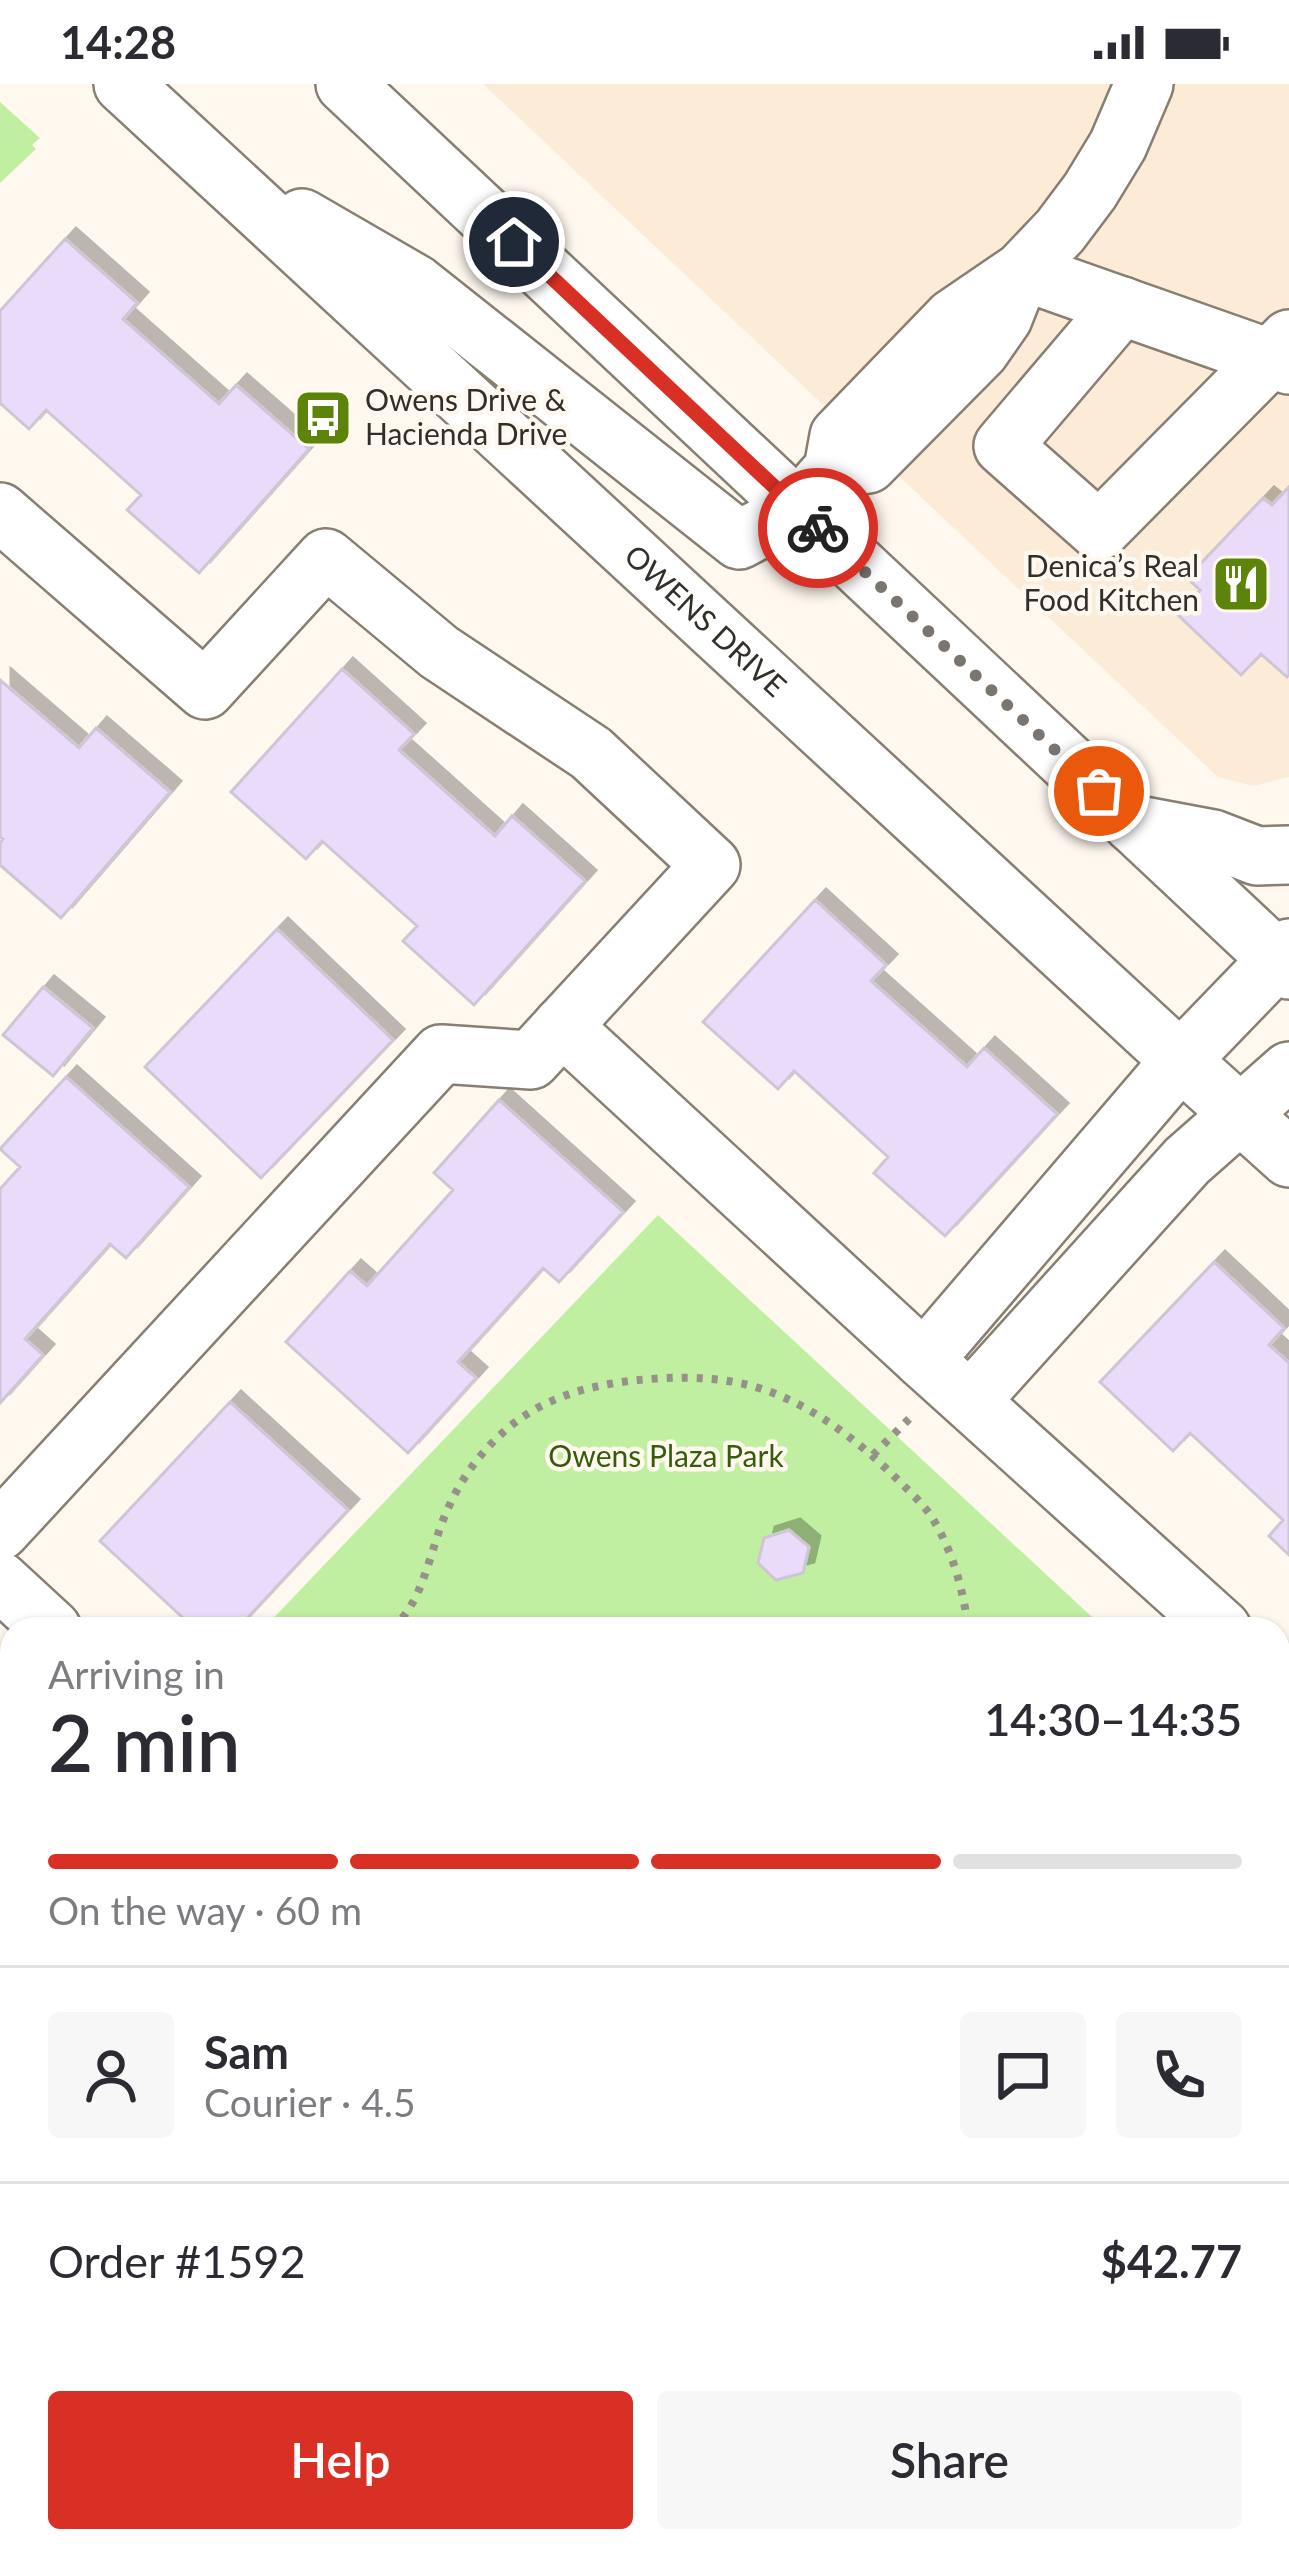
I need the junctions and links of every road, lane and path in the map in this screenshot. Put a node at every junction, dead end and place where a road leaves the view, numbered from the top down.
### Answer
1 (123, 84) edge
2 (345, 84) edge
3 (1144, 84) edge
4 (210, 165) junction
5 (1022, 271) junction
6 (1122, 306) junction
7 (1283, 355) edge
8 (815, 489) junction
9 (0, 512) edge
10 (1133, 824) junction
11 (1289, 855) edge
12 (1285, 959) edge
13 (562, 1026) junction
14 (1180, 1060) junction
15 (1289, 1071) edge
16 (1240, 1114) junction
17 (1289, 1158) edge
18 (924, 1360) junction
19 (971, 1400) junction
20 (0, 1531) edge
21 (0, 1582) edge
22 (39, 1617) edge
23 (406, 1617) edge
24 (966, 1617) edge
25 (1209, 1617) edge

1 - 4 street, OWENS DRIVE
2 - 8 street
3 - 5 street
4 - 8 street
4 - 14 street, OWENS DRIVE
5 - 6 street
5 - 8 street
6 - 7 street
6 - 7 street
8 - 10 street
9 - 13 street
10 - 11 street
10 - 12 street
12 - 14 street
13 - 18 street
13 - 20 street
14 - 16 street, OWENS DRIVE
14 - 18 street
15 - 16 street
16 - 17 street, OWENS DRIVE
16 - 19 street
18 - 19 street
19 - 25 street
21 - 22 street
23 - 24 path

